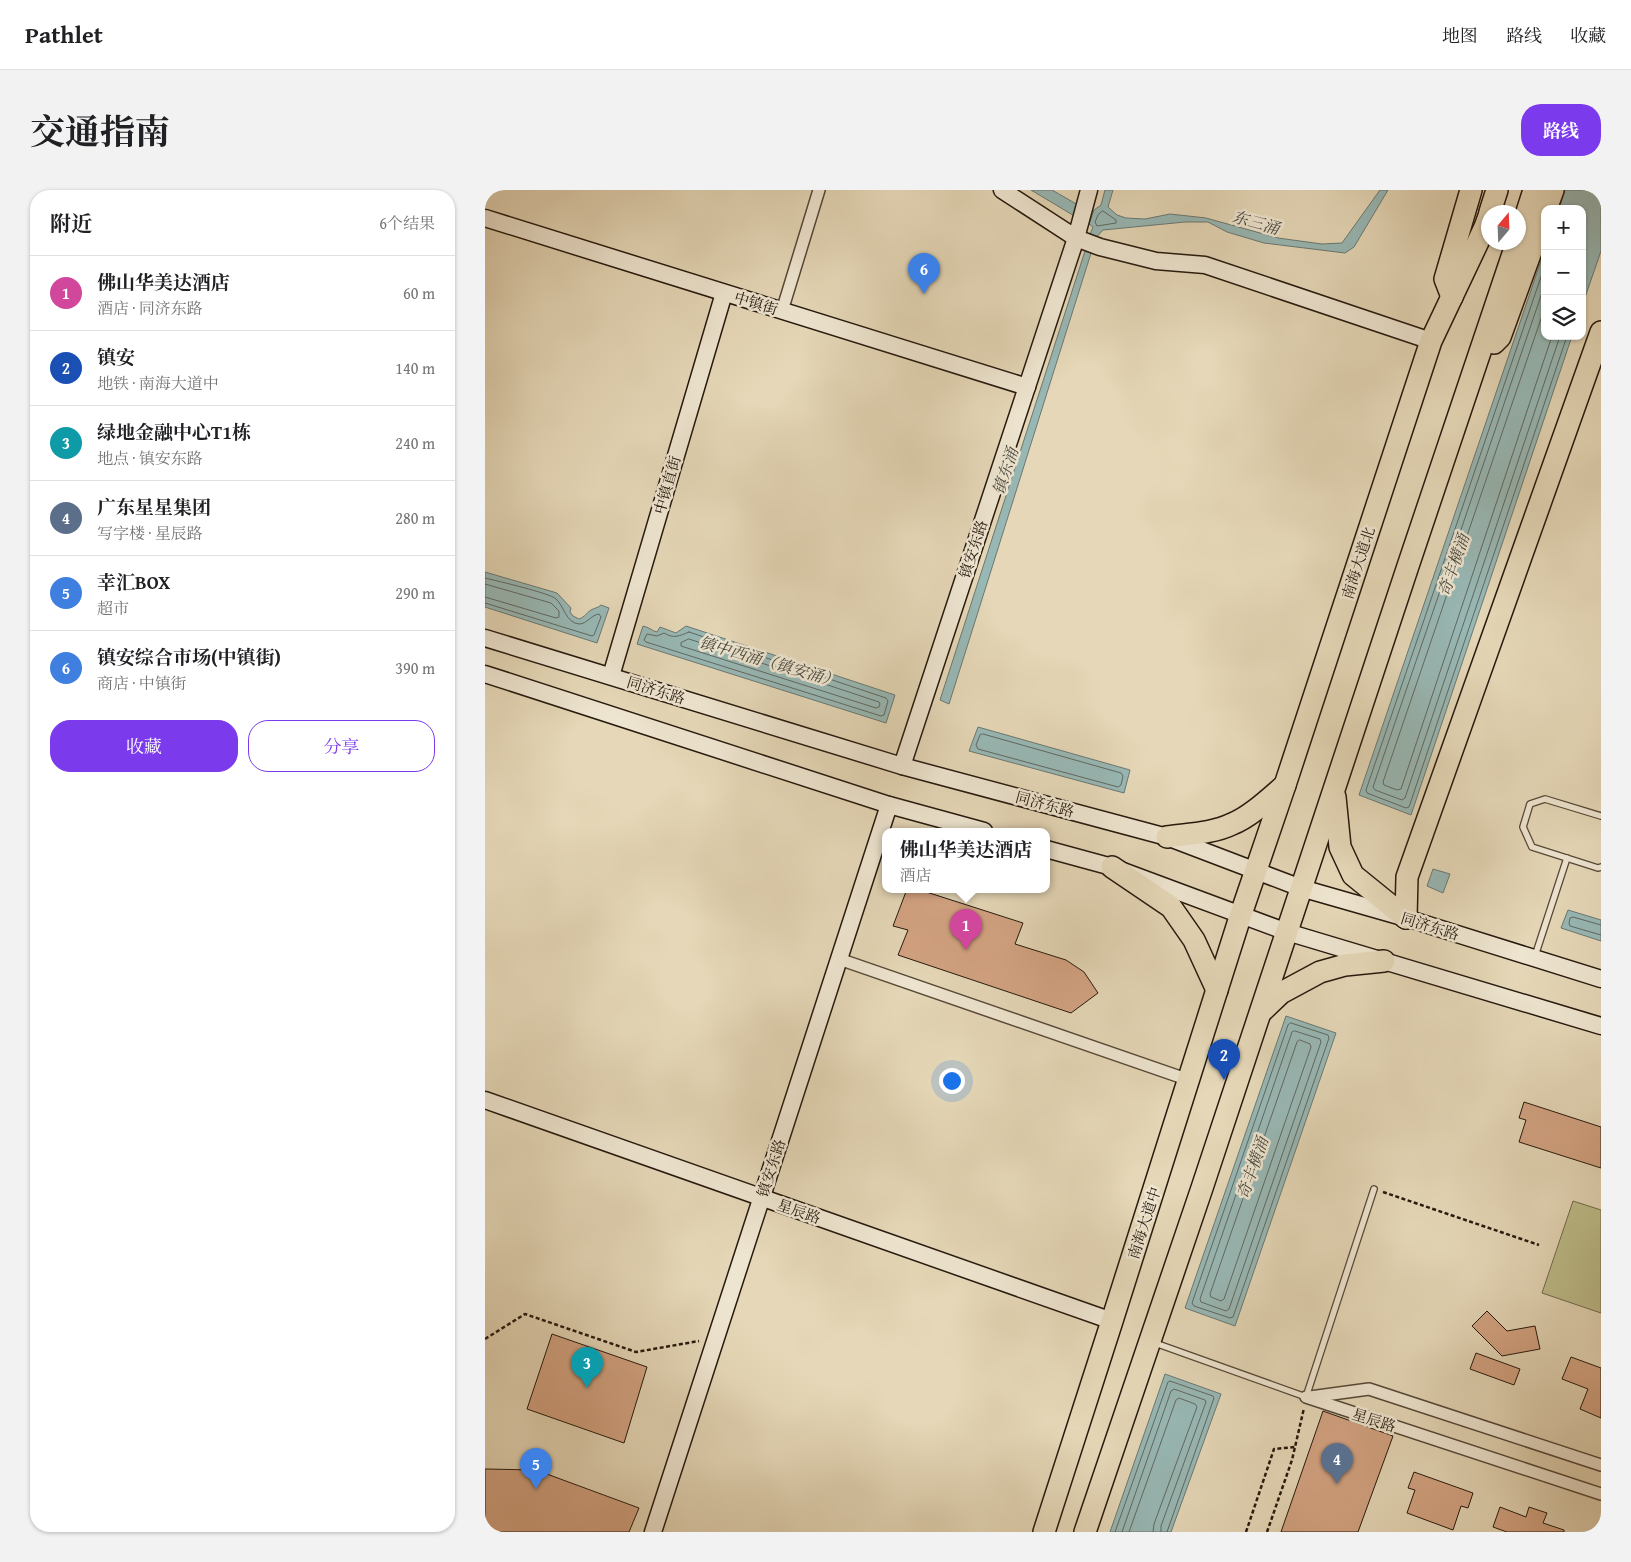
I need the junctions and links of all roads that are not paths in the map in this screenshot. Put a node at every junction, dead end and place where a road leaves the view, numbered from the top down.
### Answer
1 (819, 190) edge
2 (1002, 190) edge
3 (1089, 190) edge
4 (1471, 190) edge
5 (1497, 190) edge
6 (1534, 190) edge
7 (1553, 190) edge
8 (1492, 205) edge
9 (1547, 205) edge
10 (1526, 215) edge
11 (485, 218) edge
12 (1541, 224) edge
13 (1481, 235) edge
14 (1076, 238) junction
15 (1514, 250) edge
16 (724, 293) junction
17 (1452, 297) junction
18 (782, 311) junction
19 (1601, 332) edge
20 (1431, 341) junction
21 (1477, 359) junction
22 (1027, 388) junction
23 (485, 638) edge
24 (485, 674) edge
25 (611, 676) junction
26 (902, 766) junction
27 (1285, 785) junction
28 (1334, 789) junction
29 (889, 804) junction
30 (1601, 816) edge
31 (973, 828) edge
32 (1167, 837) junction
33 (1050, 850) edge
34 (1567, 858) junction
35 (1601, 866) edge
36 (1112, 867) junction
37 (1256, 870) junction
38 (1301, 888) junction
39 (1241, 914) junction
40 (1406, 918) junction
41 (1287, 932) junction
42 (1534, 958) junction
43 (839, 959) junction
44 (1384, 961) junction
45 (1601, 979) edge
46 (1217, 990) junction
47 (1259, 1014) junction
48 (1601, 1026) edge
49 (1189, 1080) junction
50 (485, 1100) edge
51 (1374, 1189) road end
52 (761, 1198) junction
53 (1112, 1322) junction
54 (1149, 1341) junction
55 (1306, 1397) junction
56 (1601, 1465) edge
57 (1601, 1494) edge
58 (653, 1532) edge
59 (1044, 1532) edge
60 (1085, 1532) edge

1 - 18 street
2 - 14 street
3 - 14 street, 镇安东路
4 - 17 highway
5 - 8 highway
6 - 10 highway
7 - 9 highway
11 - 16 street, 中镇街
12 - 21 highway
13 - 17 highway, 南海大道北
14 - 20 street
14 - 22 street, 镇安东路
15 - 21 highway
16 - 18 street, 中镇街
16 - 25 street, 中镇直街
17 - 20 highway, 南海大道北
18 - 22 street, 中镇街
19 - 40 highway
20 - 27 highway, 南海大道北
21 - 28 highway
22 - 26 street, 镇安东路
23 - 25 street, 同济东路
24 - 29 street
25 - 26 street, 同济东路
26 - 32 street, 同济东路
27 - 32 highway
27 - 37 highway, 南海大道北
28 - 38 highway
28 - 40 highway
29 - 31 street
29 - 43 street, 镇安东路
30 - 34 lane
32 - 37 street, 同济东路
33 - 36 street
34 - 35 lane
34 - 42 lane
36 - 39 street
36 - 46 highway
37 - 38 street, 同济东路
37 - 39 highway, 南海大道北
38 - 40 street, 同济东路
38 - 41 highway
39 - 41 street
39 - 46 highway, 南海大道中
40 - 42 street, 同济东路
41 - 44 street
41 - 47 highway
42 - 45 street, 同济东路
43 - 49 street
43 - 52 street, 镇安东路
44 - 47 highway
44 - 48 street
46 - 49 highway, 南海大道中
47 - 54 highway
49 - 53 highway, 南海大道中
50 - 52 street, 星辰路
51 - 55 lane
52 - 53 street, 星辰路
52 - 58 street, 镇安东路
53 - 59 highway, 南海大道中
54 - 55 lane, 星辰路
54 - 60 highway
55 - 56 street
55 - 57 street, 星辰路

